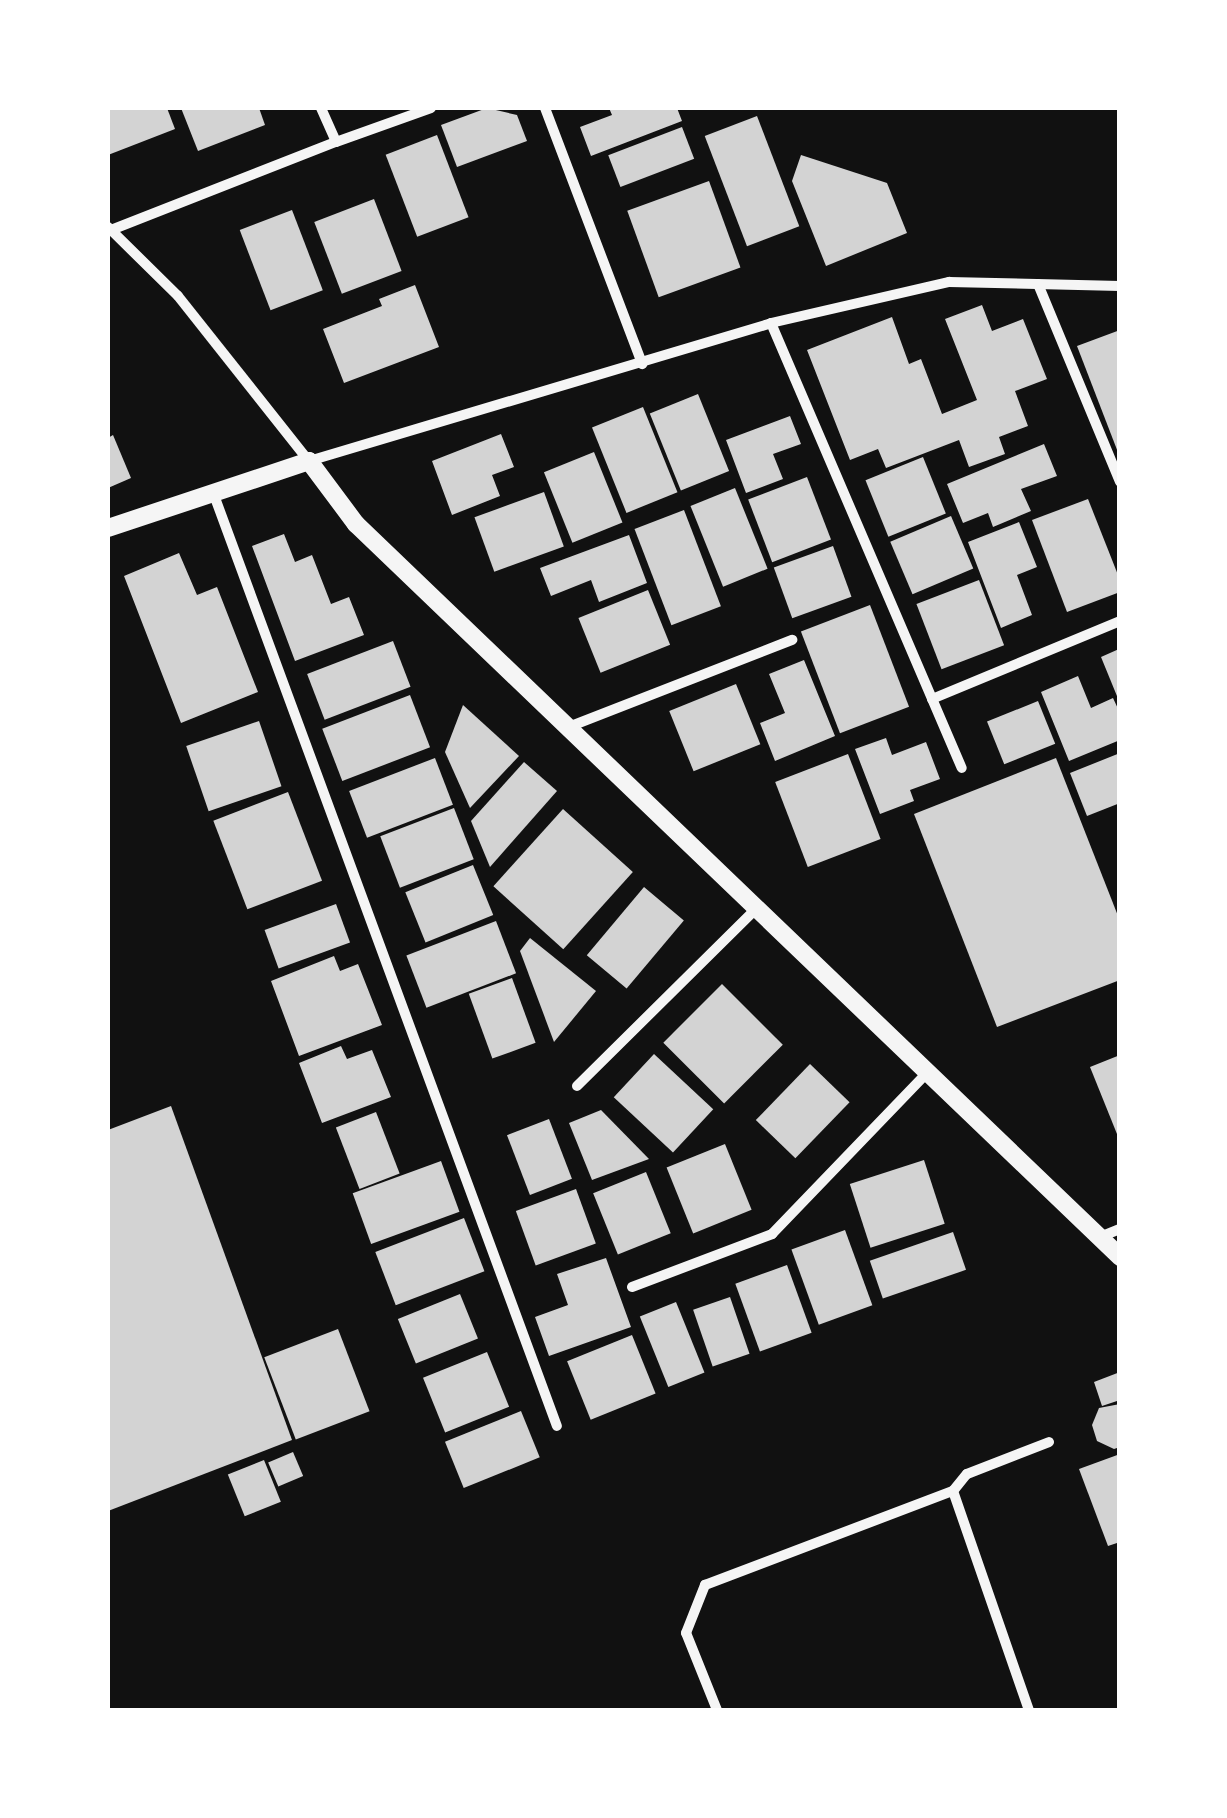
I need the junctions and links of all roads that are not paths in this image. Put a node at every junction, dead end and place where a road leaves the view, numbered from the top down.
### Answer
1 (321, 108) edge
2 (431, 108) edge
3 (545, 108) edge
4 (336, 142) junction
5 (109, 228) edge
6 (1038, 284) junction
7 (1118, 287) edge
8 (771, 323) junction
9 (642, 364) junction
10 (309, 462) junction
11 (1120, 482) edge
12 (214, 494) junction
13 (108, 528) edge
14 (1120, 621) edge
15 (792, 640) dead end
16 (932, 699) junction
17 (566, 728) junction
18 (962, 768) dead end
19 (755, 910) junction
20 (927, 1073) junction
21 (577, 1086) dead end
22 (1120, 1230) edge
23 (1099, 1238) junction
24 (1120, 1258) edge
25 (632, 1288) dead end
26 (557, 1426) dead end
27 (1049, 1442) dead end
28 (953, 1491) junction
29 (717, 1710) edge
30 (1029, 1710) edge

1 - 4 street
2 - 4 street
3 - 9 street
4 - 5 street
5 - 10 street
6 - 7 street
6 - 8 street
6 - 11 street
8 - 9 street
8 - 16 street
9 - 10 street
10 - 12 street
10 - 17 street
12 - 13 street
12 - 26 street
14 - 16 street
15 - 17 street
16 - 18 street
17 - 19 street
19 - 20 street
19 - 21 street
20 - 23 street
20 - 25 street
22 - 23 street
23 - 24 street
27 - 28 street
28 - 29 street
28 - 30 street

